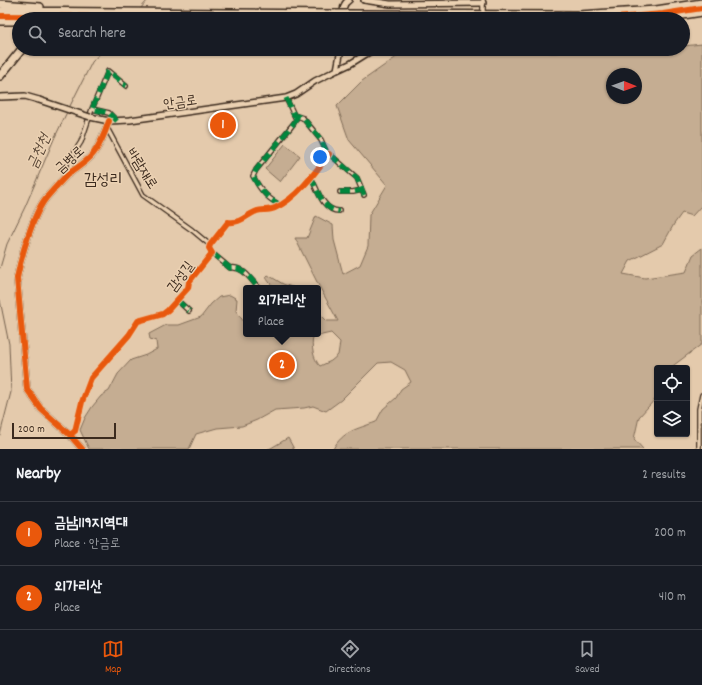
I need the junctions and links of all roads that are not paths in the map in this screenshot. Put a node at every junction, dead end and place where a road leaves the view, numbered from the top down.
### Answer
1 (349, 0) edge
2 (364, 0) edge
3 (483, 2) edge
4 (702, 3) edge
5 (0, 4) edge
6 (0, 11) edge
7 (84, 12) junction
8 (132, 12) edge
9 (344, 12) edge
10 (484, 12) edge
11 (629, 12) edge
12 (702, 12) edge
13 (690, 14) edge
14 (0, 21) edge
15 (12, 21) edge
16 (16, 56) edge
17 (340, 56) edge
18 (363, 56) edge
19 (337, 70) junction
20 (0, 76) edge
21 (126, 86) dead end
22 (0, 97) edge
23 (286, 98) junction
24 (92, 109) junction
25 (294, 115) junction
26 (117, 120) junction
27 (109, 121) junction
28 (107, 128) junction
29 (329, 154) junction
30 (68, 175) junction
31 (311, 177) junction
32 (362, 190) junction
33 (340, 192) dead end
34 (364, 195) dead end
35 (281, 205) junction
36 (338, 212) dead end
37 (210, 245) junction
38 (212, 253) junction
39 (256, 285) edge
40 (177, 300) junction
41 (190, 311) dead end
42 (702, 395) edge
43 (701, 430) edge
44 (70, 434) junction
45 (82, 449) edge
46 (699, 449) edge

1 - 9 street
2 - 3 street
3 - 10 street
4 - 11 highway
5 - 7 highway
6 - 7 highway
7 - 8 highway, bridge
12 - 13 highway
14 - 15 highway
16 - 20 highway
17 - 19 street
18 - 19 street, 안금로
19 - 23 street, 안금로
21 - 24 street
22 - 27 street, 안금로, bridge
23 - 25 street
23 - 26 street, 안금로
24 - 26 street
24 - 30 street
25 - 29 street
25 - 35 street
26 - 27 street, 안금로
27 - 28 street, 금병로
28 - 30 street, 금병로
28 - 37 street, 바람재로
29 - 31 street
29 - 32 street
30 - 44 street, 금병로
31 - 35 street
31 - 36 street
32 - 33 street
32 - 34 street
35 - 37 street
37 - 38 street, 감성길
38 - 39 street, 감성길
38 - 40 street, 감성길
40 - 41 street
40 - 44 street, 감성길
42 - 43 street
43 - 46 street
44 - 45 street, 금병로

